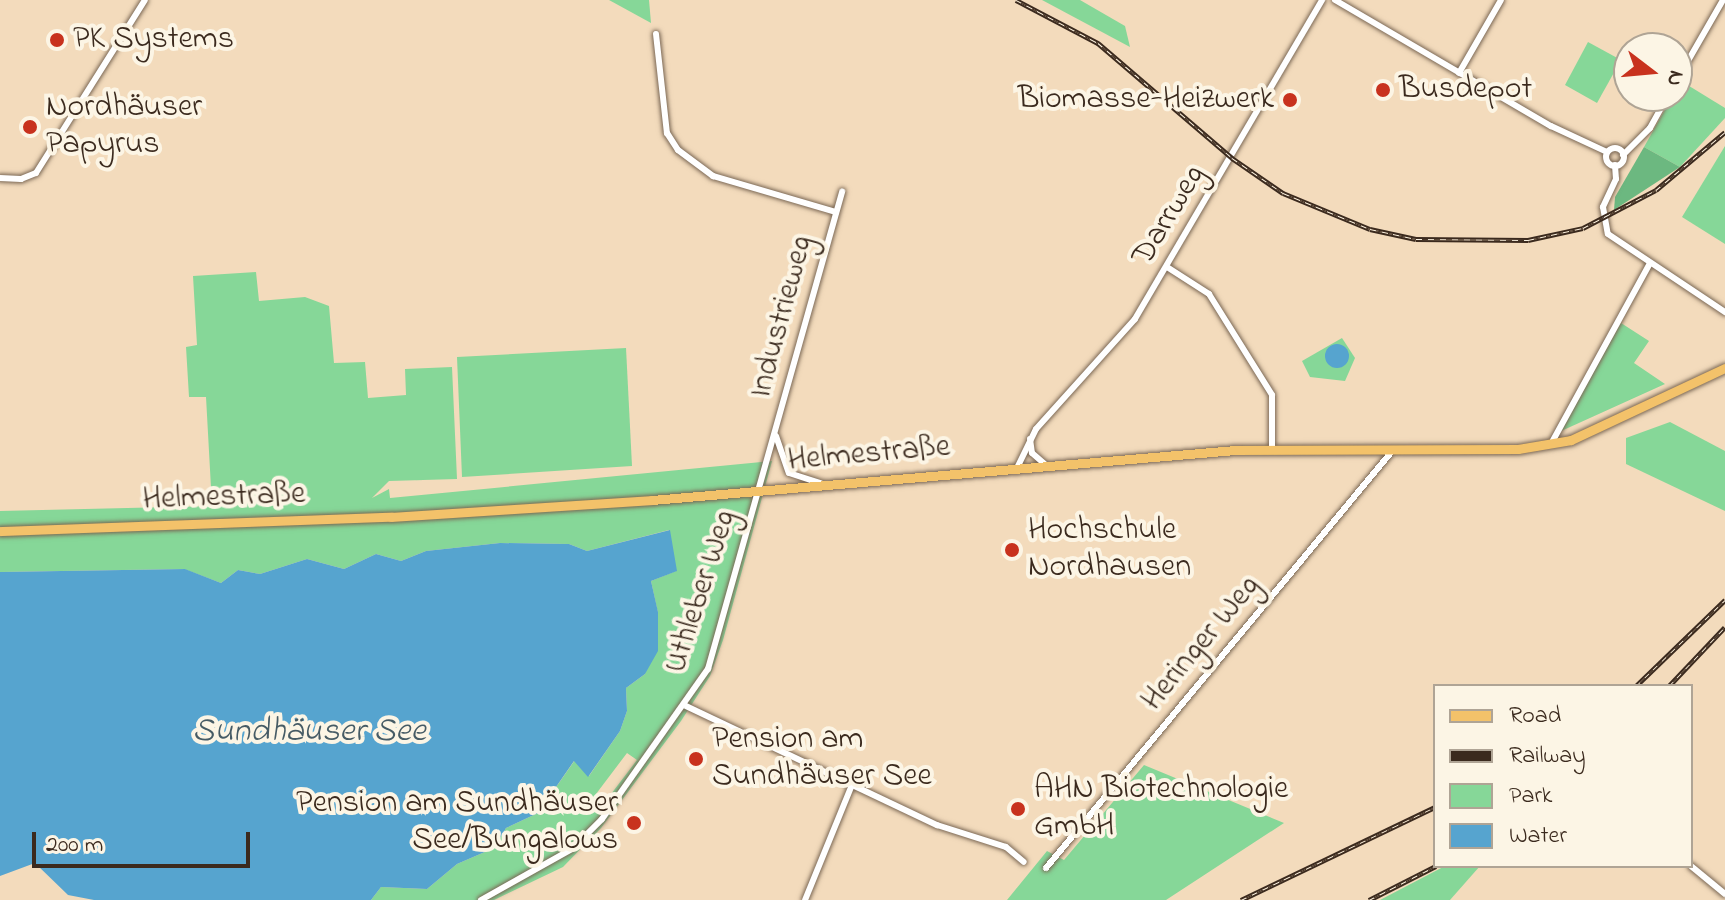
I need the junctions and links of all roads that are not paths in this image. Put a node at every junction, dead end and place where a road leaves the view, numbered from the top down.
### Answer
1 (145, 0) edge
2 (1322, 0) edge
3 (1335, 0) edge
4 (1501, 0) edge
5 (1723, 0) edge
6 (656, 34) dead end
7 (1693, 52) edge
8 (1459, 73) junction
9 (1659, 112) edge
10 (1607, 152) junction
11 (1623, 155) junction
12 (1615, 165) junction
13 (0, 178) edge
14 (842, 191) dead end
15 (836, 212) junction
16 (1650, 263) junction
17 (1167, 267) junction
18 (1725, 312) edge
19 (1725, 368) edge
20 (775, 434) junction
21 (1031, 436) junction
22 (1551, 444) junction
23 (1272, 448) junction
24 (1393, 450) junction
25 (1046, 465) junction
26 (1017, 468) junction
27 (823, 484) junction
28 (760, 491) junction
29 (0, 531) edge
30 (686, 706) junction
31 (852, 785) junction
32 (1024, 862) dead end
33 (1046, 868) dead end
34 (1693, 868) edge
35 (1725, 894) edge
36 (481, 900) edge
37 (805, 900) edge

1 - 13 street
2 - 17 street, Darrweg
3 - 8 street
4 - 8 street
5 - 7 street
6 - 15 street, Industrieweg
8 - 10 street
9 - 11 street
10 - 11 street
10 - 12 street
11 - 12 street
12 - 16 street
14 - 15 street, Industrieweg
15 - 20 street, Industrieweg
16 - 18 street
16 - 22 street
17 - 21 street, Darrweg
17 - 23 street
19 - 22 main road, Helmestraße
20 - 27 street, Industrieweg
20 - 28 street, Industrieweg
21 - 25 street
21 - 26 street, Darrweg
22 - 24 main road, Helmestraße
23 - 24 main road, Helmestraße
23 - 25 main road, Helmestraße
24 - 33 street, Heringer Weg
25 - 26 main road, Helmestraße
26 - 27 main road, Helmestraße
27 - 28 main road, Helmestraße
28 - 29 main road, Helmestraße
28 - 30 street, Uthleber Weg
30 - 31 street, Uthleber Weg
30 - 36 street, Uthleber Weg
31 - 32 street, Uthleber Weg
31 - 37 street
34 - 35 street

